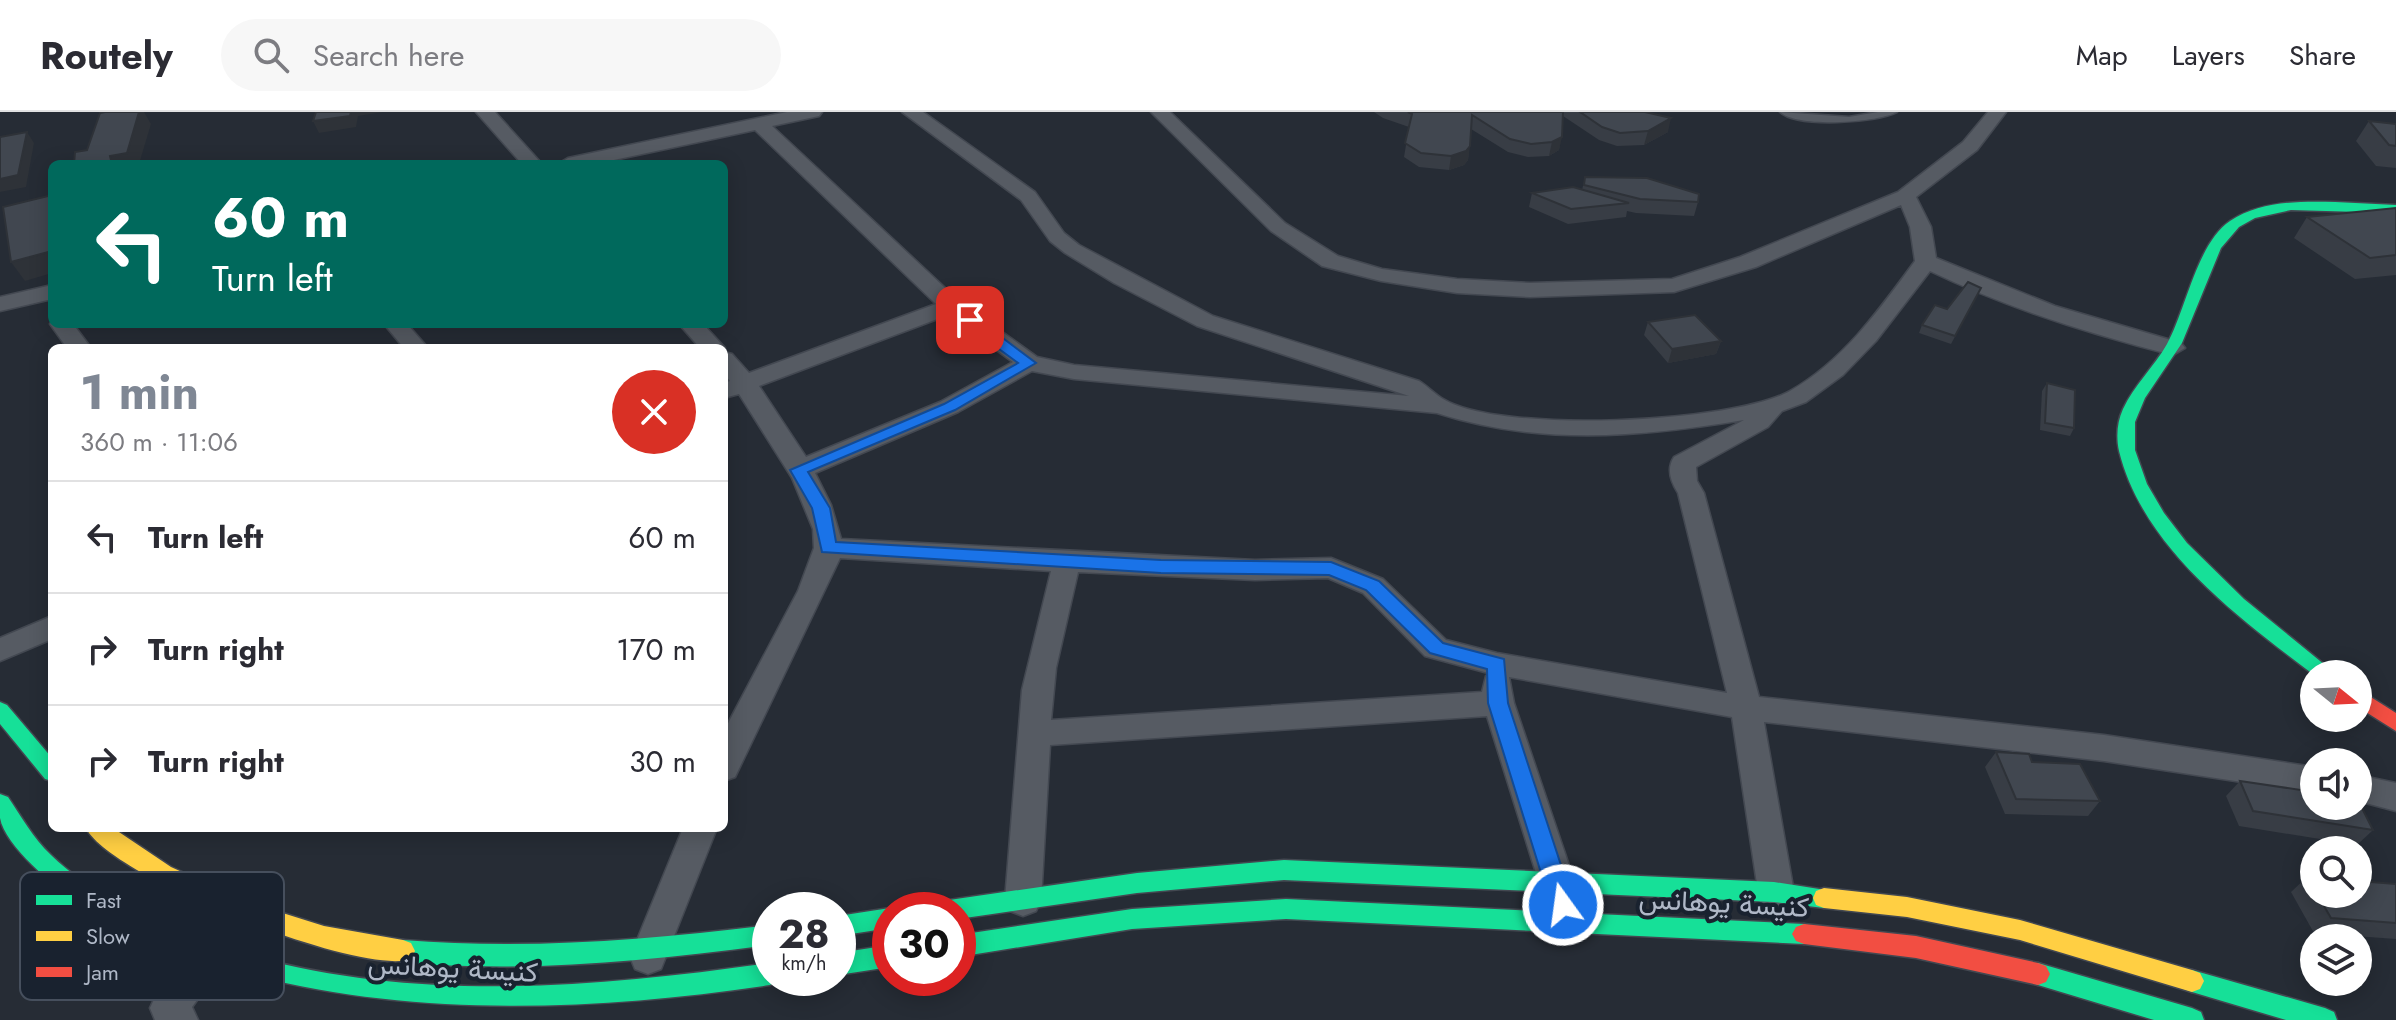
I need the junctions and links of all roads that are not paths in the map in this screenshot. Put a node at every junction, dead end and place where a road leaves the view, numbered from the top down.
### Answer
1 (485, 112) edge
2 (813, 112) edge
3 (911, 112) edge
4 (1160, 112) edge
5 (1784, 112) edge
6 (1893, 112) edge
7 (1997, 112) edge
8 (760, 125) junction
9 (528, 160) edge
10 (588, 160) edge
11 (1905, 196) junction
12 (2396, 209) edge
13 (1926, 261) junction
14 (48, 300) edge
15 (0, 304) edge
16 (951, 306) junction
17 (398, 328) edge
18 (694, 328) edge
19 (412, 344) edge
20 (709, 344) edge
21 (2173, 348) junction
22 (1029, 363) junction
23 (728, 368) edge
24 (736, 387) edge
25 (1440, 406) junction
26 (1773, 408) junction
27 (799, 470) junction
28 (828, 548) junction
29 (1067, 562) junction
30 (48, 629) edge
31 (0, 650) edge
32 (2307, 660) edge
33 (1497, 664) junction
34 (1498, 703) junction
35 (2372, 707) edge
36 (1746, 708) junction
37 (0, 710) edge
38 (2396, 723) edge
39 (1035, 733) junction
40 (728, 758) edge
41 (48, 768) edge
42 (2300, 778) edge
43 (2372, 791) edge
44 (2396, 797) edge
45 (0, 803) edge
46 (103, 832) edge
47 (698, 832) edge
48 (57, 872) edge
49 (163, 872) edge
50 (1559, 885) junction
51 (1774, 892) junction
52 (1023, 900) junction
53 (976, 906) edge
54 (1566, 924) junction
55 (284, 929) edge
56 (1785, 932) junction
57 (752, 938) edge
58 (976, 943) edge
59 (650, 953) junction
60 (752, 977) edge
61 (284, 978) edge
62 (633, 995) junction
63 (175, 1000) edge
64 (179, 1020) edge
65 (2192, 1020) edge
66 (2325, 1020) edge

1 - 9 street
2 - 8 street
3 - 25 street
4 - 11 street
5 - 6 lane
7 - 11 street
8 - 10 street
8 - 16 street
11 - 13 street
12 - 21 street
13 - 21 street
13 - 26 street
14 - 15 street
16 - 22 street
16 - 24 street
17 - 19 street
18 - 20 street
21 - 32 street
22 - 25 street
22 - 27 street
23 - 24 street
24 - 27 street
25 - 26 street
26 - 36 street
27 - 28 street
28 - 29 street
28 - 40 street
29 - 33 street
29 - 39 street
30 - 31 street
33 - 34 street
33 - 36 street
34 - 39 street
34 - 50 street
35 - 38 street
36 - 42 street
36 - 51 street
37 - 41 street
39 - 52 street
43 - 44 street
45 - 48 street, كنيسة يوهانس
46 - 49 street
47 - 59 street
50 - 51 street
50 - 52 street
50 - 54 street
51 - 56 street
51 - 66 street
52 - 53 street
54 - 56 street, كنيسة يوهانس
54 - 58 street, كنيسة يوهانس
55 - 59 street
56 - 65 street, كنيسة يوهانس
57 - 59 street
59 - 62 street
60 - 62 street, كنيسة يوهانس
61 - 62 street, كنيسة يوهانس
63 - 64 street

